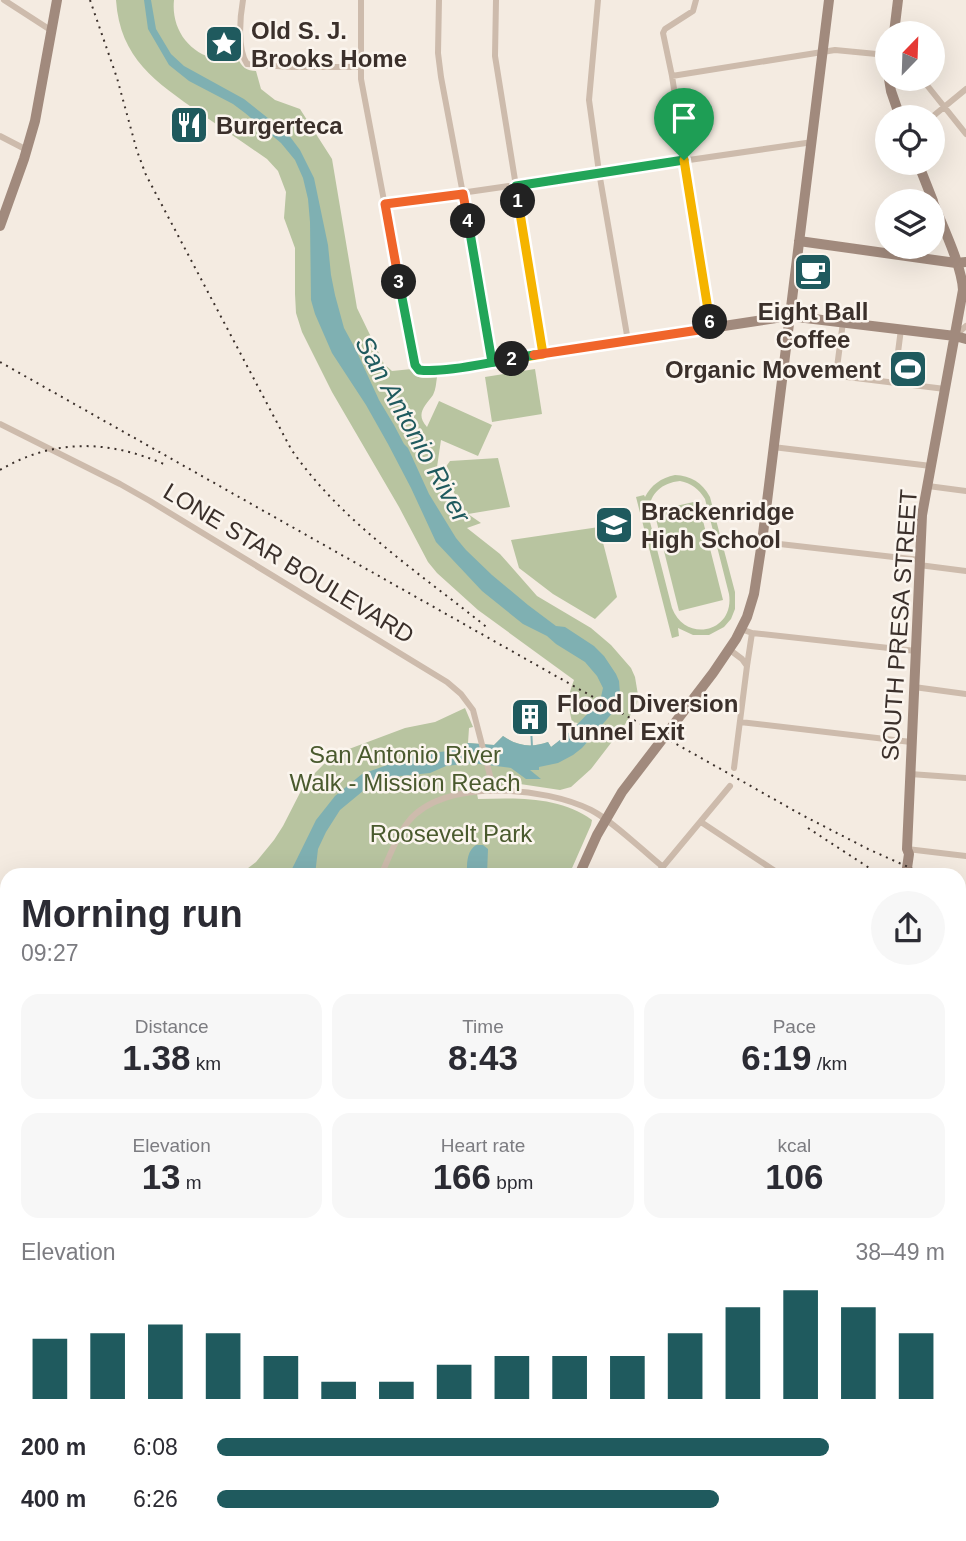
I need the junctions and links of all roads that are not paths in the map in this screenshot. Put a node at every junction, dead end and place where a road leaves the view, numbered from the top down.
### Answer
1 (4, 0) edge
2 (57, 0) edge
3 (243, 0) edge
4 (361, 0) edge
5 (439, 0) edge
6 (496, 0) edge
7 (598, 0) edge
8 (696, 0) edge
9 (830, 0) edge
10 (898, 0) edge
11 (895, 21) edge
12 (52, 32) junction
13 (823, 52) junction
14 (875, 54) edge
15 (360, 67) junction
16 (672, 76) junction
17 (966, 89) edge
18 (931, 91) edge
19 (942, 105) edge
20 (945, 106) edge
21 (945, 108) edge
22 (966, 134) edge
23 (0, 136) edge
24 (813, 142) junction
25 (27, 150) junction
26 (684, 160) junction
27 (600, 172) junction
28 (516, 186) junction
29 (463, 194) junction
30 (385, 204) junction
31 (0, 226) edge
32 (945, 228) edge
33 (799, 241) junction
34 (961, 262) edge
35 (789, 316) junction
36 (843, 322) junction
37 (966, 326) edge
38 (712, 328) junction
39 (901, 329) junction
40 (955, 336) junction
41 (966, 340) edge
42 (628, 341) junction
43 (543, 354) junction
44 (492, 362) junction
45 (782, 369) junction
46 (419, 370) joint
47 (836, 375) junction
48 (894, 383) junction
49 (945, 389) junction
50 (0, 424) edge
51 (773, 447) junction
52 (931, 466) junction
53 (928, 486) junction
54 (966, 491) edge
55 (762, 542) junction
56 (920, 562) junction
57 (966, 571) edge
58 (741, 629) junction
59 (752, 633) junction
60 (730, 650) junction
61 (916, 651) junction
62 (747, 666) junction
63 (914, 687) junction
64 (966, 694) edge
65 (740, 722) junction
66 (911, 742) junction
67 (734, 768) dead end
68 (910, 774) junction
69 (966, 778) edge
70 (730, 786) dead end
71 (494, 791) junction
72 (605, 820) junction
73 (701, 822) junction
74 (907, 849) junction
75 (966, 856) edge
76 (663, 867) joint
77 (384, 868) edge
78 (582, 868) edge
79 (770, 868) edge
80 (905, 868) edge

1 - 12 street
2 - 12 main road
3 - 15 street
4 - 15 street
5 - 29 street
6 - 28 street
7 - 27 street
8 - 16 street
9 - 13 main road
10 - 11 main road
12 - 25 main road
13 - 14 street
13 - 16 street
13 - 24 main road
15 - 30 street
16 - 26 street
17 - 20 street
18 - 19 street
21 - 22 street
23 - 25 street
24 - 26 street
24 - 33 main road
25 - 31 main road
26 - 27 street
26 - 38 street
27 - 28 street
27 - 42 street
28 - 29 street
28 - 43 street
29 - 30 street
29 - 44 street
30 - 46 street
32 - 34 main road, SOUTH PRESA STREET
33 - 34 main road
33 - 35 main road
34 - 40 main road, SOUTH PRESA STREET
35 - 36 main road
35 - 38 main road
35 - 45 main road
36 - 39 main road
36 - 47 street
37 - 40 street
38 - 42 main road
39 - 40 main road
39 - 48 street
40 - 41 main road
40 - 49 main road, SOUTH PRESA STREET
42 - 43 main road
43 - 44 main road
44 - 46 main road
45 - 47 street
45 - 51 main road
47 - 48 street
48 - 49 street
49 - 52 main road, SOUTH PRESA STREET
50 - 71 street, LONE STAR BOULEVARD
51 - 52 street
51 - 55 main road
52 - 53 main road, SOUTH PRESA STREET
53 - 54 street
53 - 56 main road, SOUTH PRESA STREET
55 - 56 street
55 - 58 main road
56 - 57 street
56 - 61 main road, SOUTH PRESA STREET
58 - 59 street
58 - 60 main road
59 - 61 street
59 - 62 street
60 - 62 street
60 - 72 main road
61 - 63 main road, SOUTH PRESA STREET
62 - 65 street
63 - 64 street
63 - 66 main road, SOUTH PRESA STREET
65 - 66 street
65 - 67 street
66 - 68 main road, SOUTH PRESA STREET
68 - 69 street
68 - 74 main road, SOUTH PRESA STREET
70 - 73 street
71 - 72 street
71 - 77 street
72 - 76 street
72 - 78 main road
73 - 76 street
73 - 79 street
74 - 75 street
74 - 80 main road, SOUTH PRESA STREET

